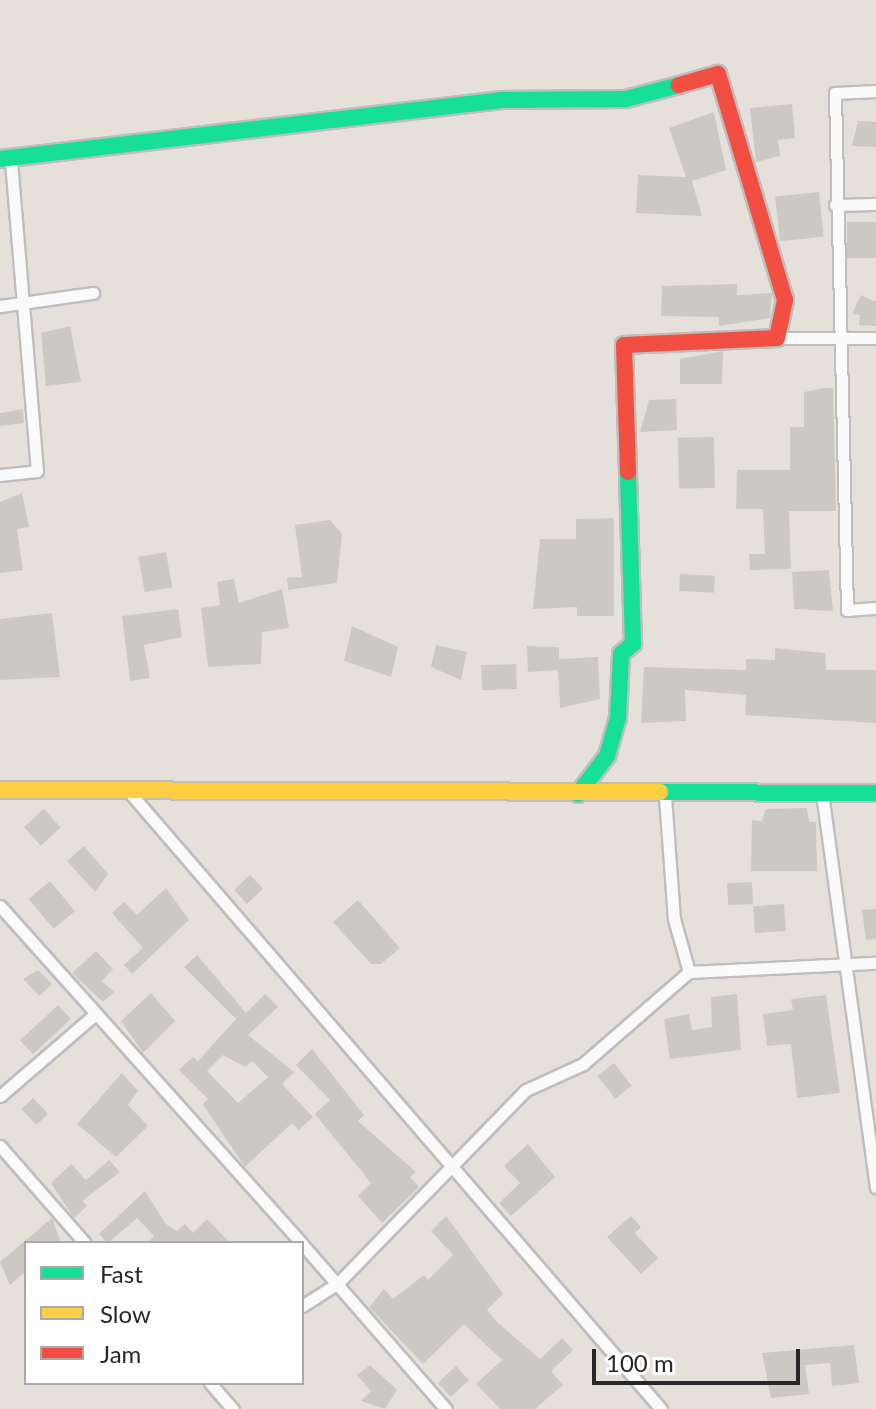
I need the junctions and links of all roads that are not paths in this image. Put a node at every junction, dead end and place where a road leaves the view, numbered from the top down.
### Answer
1 (876, 91) edge
2 (6, 159) edge
3 (876, 204) edge
4 (835, 205) junction
5 (93, 293) dead end
6 (20, 303) junction
7 (0, 306) edge
8 (777, 338) junction
9 (846, 338) junction
10 (876, 338) edge
11 (0, 475) edge
12 (876, 608) edge
13 (0, 790) edge
14 (822, 793) junction
15 (876, 793) edge
16 (131, 794) junction
17 (578, 794) junction
18 (665, 795) junction
19 (0, 906) edge
20 (876, 963) edge
21 (848, 967) junction
22 (689, 972) junction
23 (93, 1016) junction
24 (0, 1096) edge
25 (0, 1146) edge
26 (452, 1163) junction
27 (876, 1187) edge
28 (83, 1241) edge
29 (300, 1241) edge
30 (304, 1245) edge
31 (338, 1283) junction
32 (304, 1305) edge
33 (212, 1385) edge
34 (233, 1409) edge
35 (446, 1409) edge
36 (661, 1409) edge

1 - 4 street
2 - 6 street
2 - 8 street
3 - 4 street
4 - 9 street
5 - 6 street
6 - 7 street
6 - 11 street
8 - 9 street
8 - 17 street
9 - 10 street
9 - 12 street
13 - 16 street
14 - 15 street
14 - 18 street
14 - 21 street
16 - 17 street
16 - 26 street
17 - 18 street
18 - 22 street
19 - 23 street
20 - 21 street
21 - 22 street
21 - 27 street
22 - 26 street
23 - 24 street
23 - 29 street
25 - 28 street
26 - 31 street
26 - 36 street
30 - 31 street
31 - 32 street
31 - 35 street
33 - 34 street

